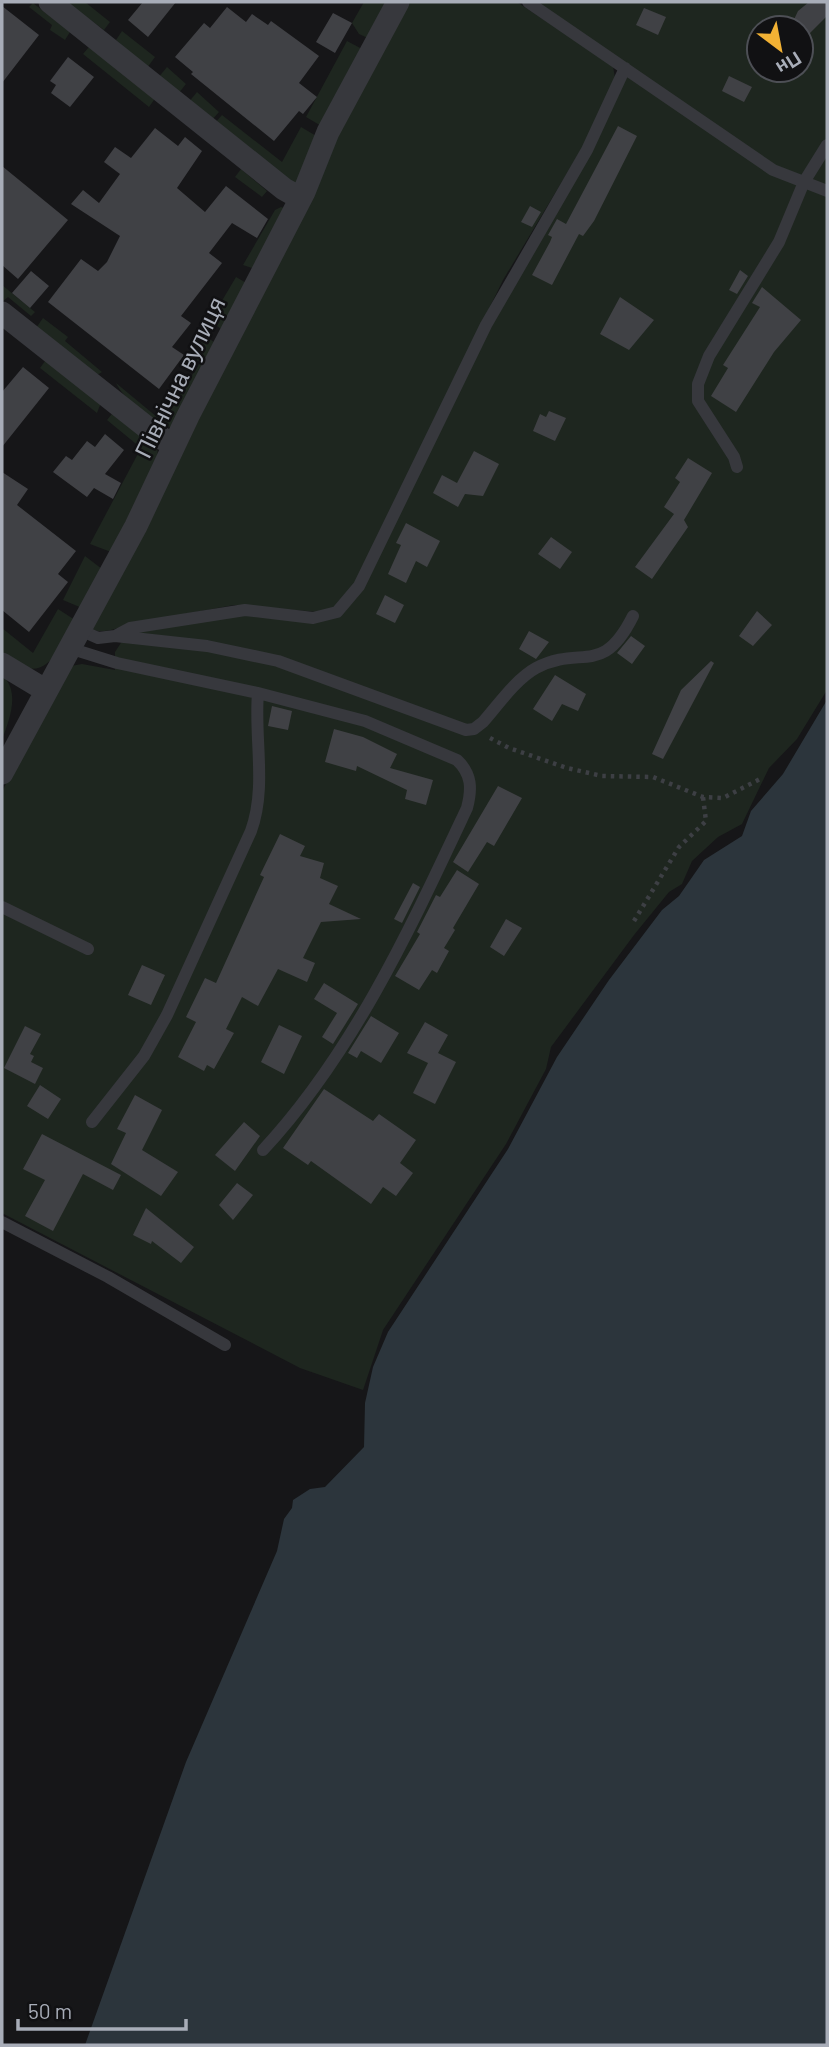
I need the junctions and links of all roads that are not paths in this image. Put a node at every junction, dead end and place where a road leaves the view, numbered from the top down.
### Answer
1 (50, 2) edge
2 (398, 2) edge
3 (528, 2) edge
4 (625, 68) junction
5 (827, 145) edge
6 (804, 182) junction
7 (827, 191) edge
8 (300, 198) junction
9 (2, 313) edge
10 (174, 444) junction
11 (737, 467) dead end
12 (633, 616) dead end
13 (115, 636) junction
14 (75, 639) junction
15 (2, 664) edge
16 (45, 690) junction
17 (258, 693) junction
18 (2, 773) edge
19 (2, 906) edge
20 (88, 949) dead end
21 (92, 1122) dead end
22 (263, 1150) dead end
23 (2, 1222) edge
24 (225, 1345) dead end

1 - 8 street
2 - 8 street, Північна вулиця
3 - 4 lane
4 - 6 lane
4 - 13 lane
5 - 6 lane
6 - 7 lane
6 - 11 lane
8 - 10 street, Північна вулиця
9 - 10 street
10 - 14 street, Північна вулиця
12 - 13 lane
13 - 14 lane
14 - 16 street, Північна вулиця
14 - 17 lane
15 - 16 street
16 - 18 street, Північна вулиця
17 - 21 lane
17 - 22 lane
19 - 20 lane
23 - 24 lane

